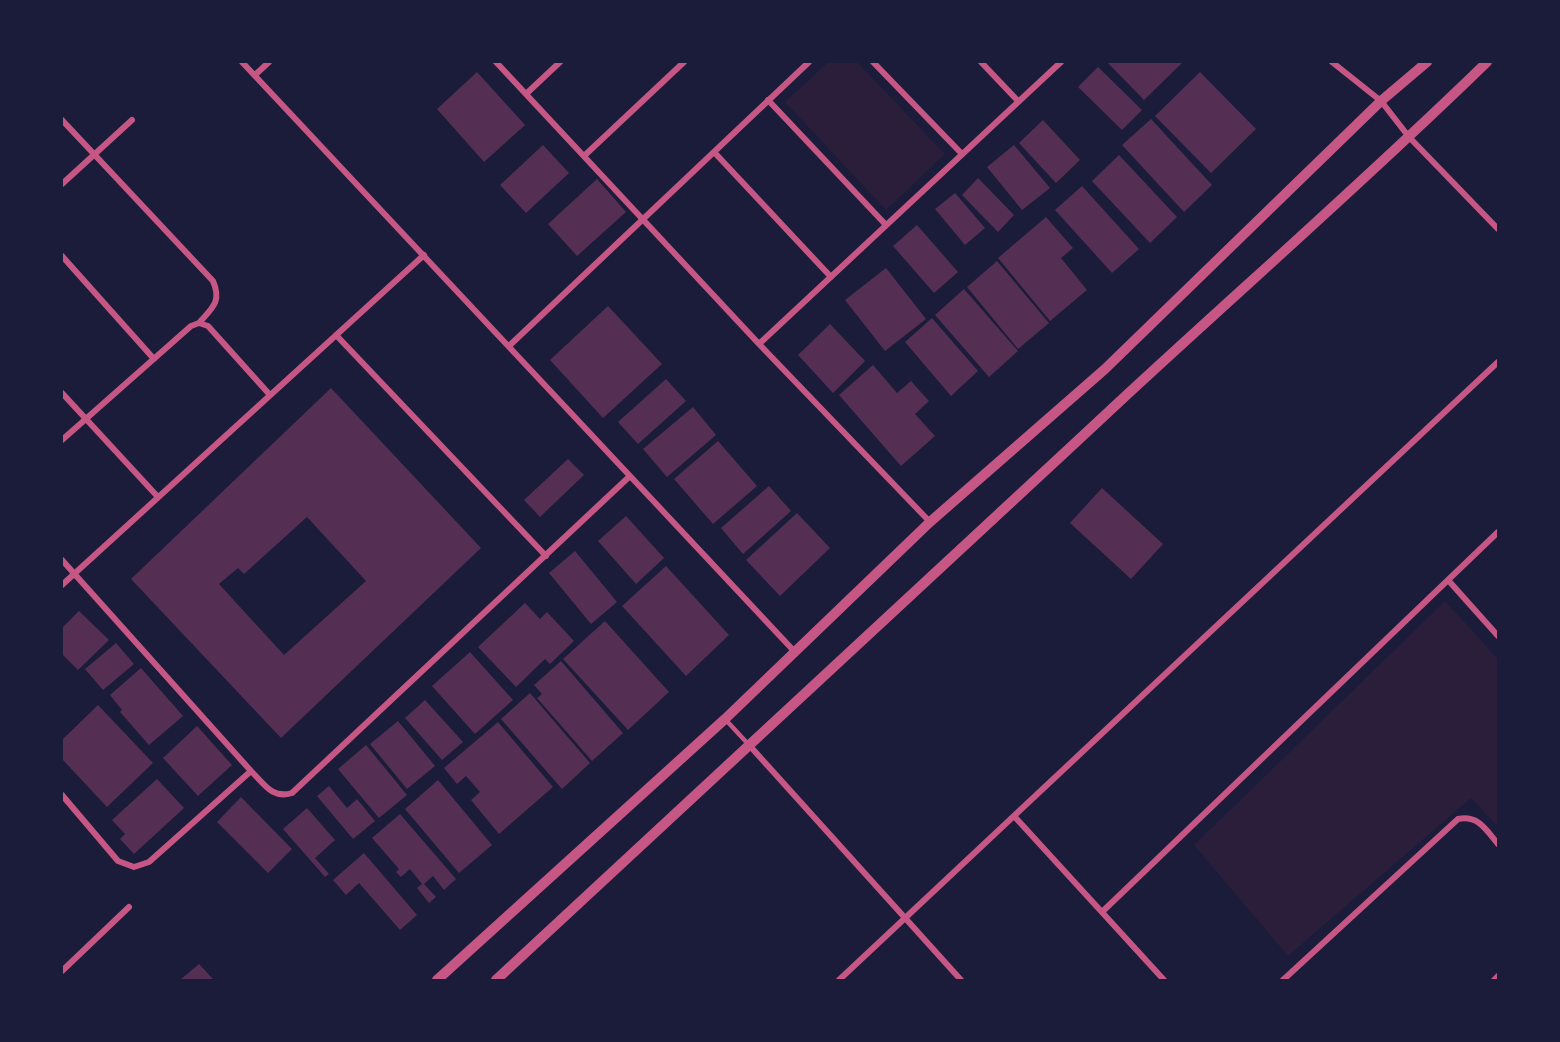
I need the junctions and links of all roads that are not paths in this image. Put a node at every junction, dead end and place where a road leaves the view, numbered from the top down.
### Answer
1 (242, 62) edge
2 (270, 62) edge
3 (496, 62) edge
4 (560, 62) edge
5 (684, 62) edge
6 (809, 62) edge
7 (873, 62) edge
8 (981, 62) edge
9 (1060, 62) edge
10 (1332, 62) edge
11 (1427, 62) edge
12 (1487, 62) edge
13 (255, 75) junction
14 (526, 94) junction
15 (768, 100) junction
16 (1018, 101) junction
17 (1381, 101) junction
18 (62, 120) edge
19 (132, 120) dead end
20 (1409, 137) junction
21 (714, 152) junction
22 (94, 154) junction
23 (962, 154) junction
24 (585, 156) junction
25 (62, 184) edge
26 (643, 220) junction
27 (886, 225) junction
28 (1498, 230) edge
29 (424, 255) junction
30 (62, 256) edge
31 (831, 277) junction
32 (199, 323) junction
33 (336, 335) junction
34 (759, 344) junction
35 (509, 346) junction
36 (154, 359) junction
37 (1498, 362) edge
38 (62, 393) edge
39 (270, 395) junction
40 (85, 419) junction
41 (62, 440) edge
42 (630, 476) junction
43 (158, 497) junction
44 (930, 522) junction
45 (1498, 532) edge
46 (546, 556) junction
47 (62, 560) edge
48 (74, 574) junction
49 (1448, 580) junction
50 (62, 585) edge
51 (1498, 636) edge
52 (794, 651) junction
53 (725, 719) junction
54 (749, 745) junction
55 (251, 771) junction
56 (62, 795) edge
57 (1014, 816) junction
58 (1498, 844) edge
59 (129, 907) dead end
60 (1102, 912) junction
61 (904, 919) junction
62 (62, 971) edge
63 (1498, 976) edge
64 (437, 981) edge
65 (496, 981) edge
66 (839, 981) edge
67 (961, 981) edge
68 (1164, 981) edge
69 (1282, 981) edge
70 (1494, 981) edge

1 - 13 street
2 - 13 street
3 - 14 street
4 - 14 street
5 - 24 street
6 - 15 street
7 - 23 street
8 - 16 street
9 - 16 street
10 - 17 street
11 - 17 street
12 - 20 street
13 - 29 street
14 - 24 street
15 - 21 street
15 - 27 street
16 - 23 street
17 - 20 street
17 - 44 street
18 - 22 street
19 - 22 street
20 - 28 street
20 - 54 street
21 - 26 street
21 - 31 street
22 - 25 street
22 - 32 street
23 - 27 street
24 - 26 street
26 - 34 street
26 - 35 street
27 - 31 street
29 - 33 street
29 - 35 street
30 - 36 street
31 - 34 street
32 - 36 street
32 - 39 street
33 - 39 street
33 - 46 street
34 - 44 street
35 - 42 street
36 - 40 street
37 - 57 street
38 - 40 street
39 - 43 street
40 - 41 street
40 - 43 street
42 - 46 street
42 - 52 street
43 - 48 street
44 - 52 street
45 - 49 street
46 - 55 street
47 - 48 street
48 - 50 street
48 - 55 street
49 - 51 street
49 - 60 street
52 - 53 street
53 - 54 lane
53 - 64 street
54 - 61 street
54 - 65 street
55 - 56 street
57 - 60 street
57 - 61 street
58 - 69 street
59 - 62 street
60 - 68 street
61 - 66 street
61 - 67 street
63 - 70 street

